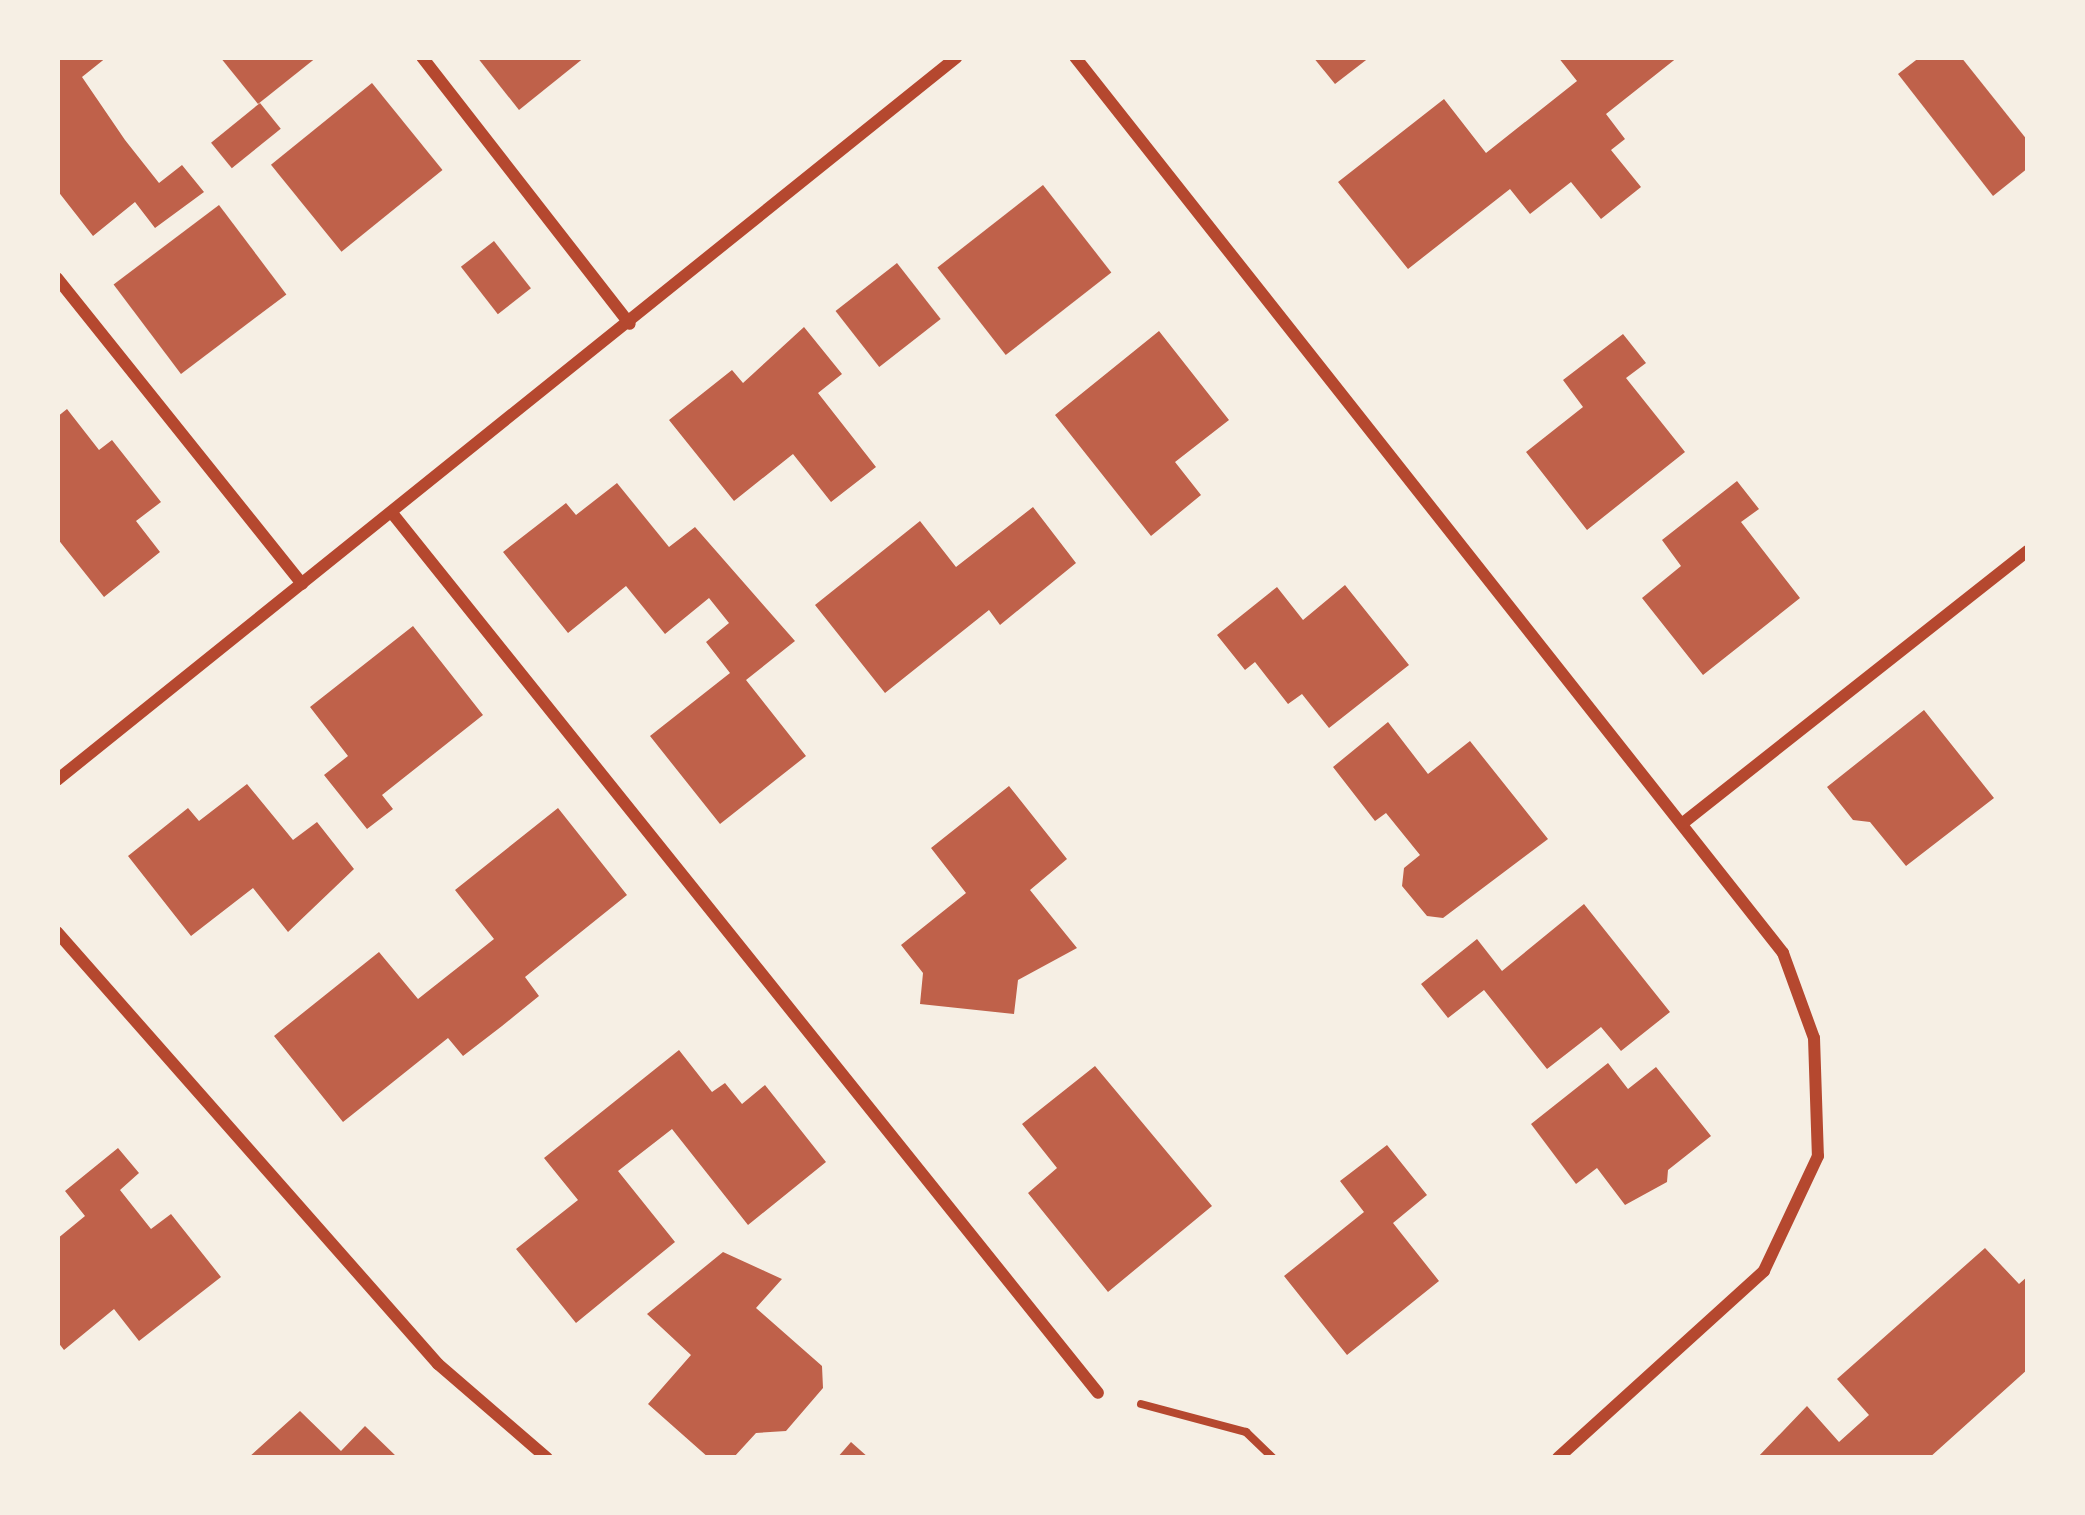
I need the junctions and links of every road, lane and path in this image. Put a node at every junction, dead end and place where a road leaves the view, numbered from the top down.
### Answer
1 (422, 57) edge
2 (957, 57) edge
3 (1076, 57) edge
4 (57, 278) edge
5 (630, 324) junction
6 (392, 513) junction
7 (2028, 551) edge
8 (302, 584) junction
9 (57, 780) edge
10 (1683, 823) junction
11 (57, 932) edge
12 (1099, 1393) joint
13 (547, 1458) edge
14 (1273, 1458) edge
15 (1558, 1458) edge

1 - 5 street
2 - 5 street
3 - 10 street
4 - 8 street
5 - 6 street
6 - 8 street
6 - 12 street
7 - 10 street
8 - 9 street
10 - 15 street
11 - 13 street
12 - 14 path

